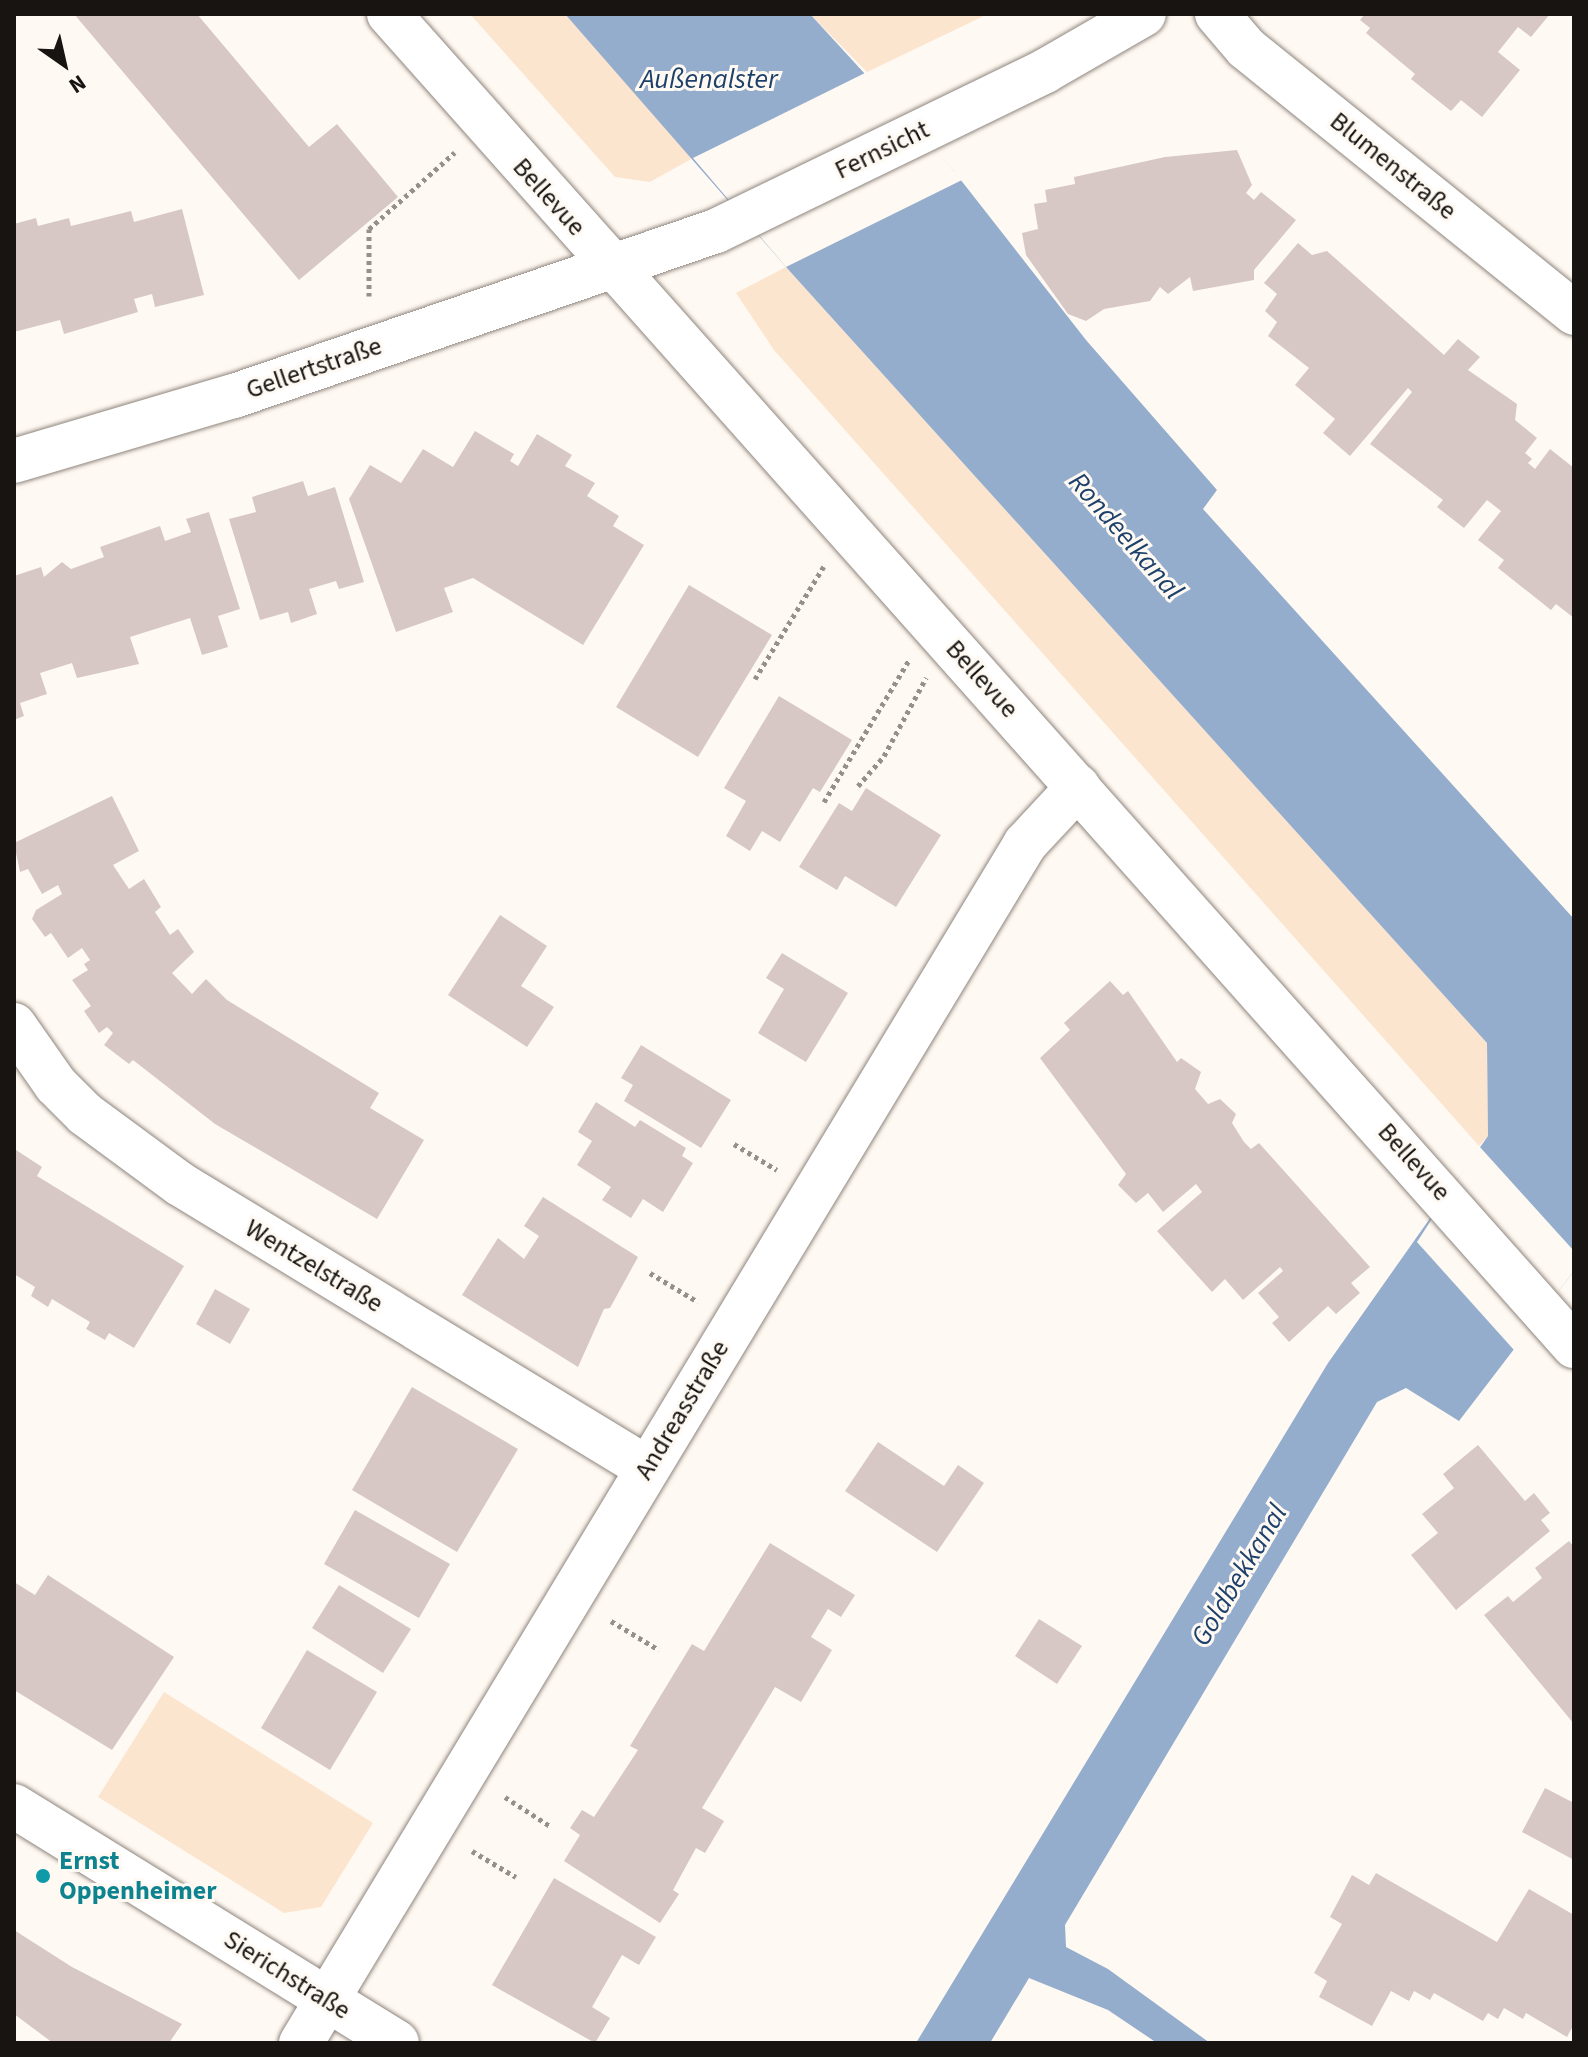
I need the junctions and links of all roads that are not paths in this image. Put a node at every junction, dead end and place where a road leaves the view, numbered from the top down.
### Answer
1 (389, 14) edge
2 (1144, 14) edge
3 (1217, 14) edge
4 (611, 267) junction
5 (1574, 313) edge
6 (14, 461) edge
7 (1078, 787) junction
8 (14, 1025) edge
9 (1574, 1346) edge
10 (647, 1468) junction
11 (14, 1806) edge
12 (326, 2000) junction
13 (301, 2043) edge
14 (397, 2043) edge

1 - 4 street, Bellevue
2 - 4 street, Fernsicht
3 - 5 street, Blumenstraße
4 - 6 street, Gellertstraße
4 - 7 street, Bellevue
7 - 9 street, Bellevue
7 - 10 street, Andreasstraße
8 - 10 street, Wentzelstraße
10 - 12 street, Andreasstraße
11 - 12 street, Sierichstraße
12 - 13 street, Andreasstraße
12 - 14 street, Sierichstraße

